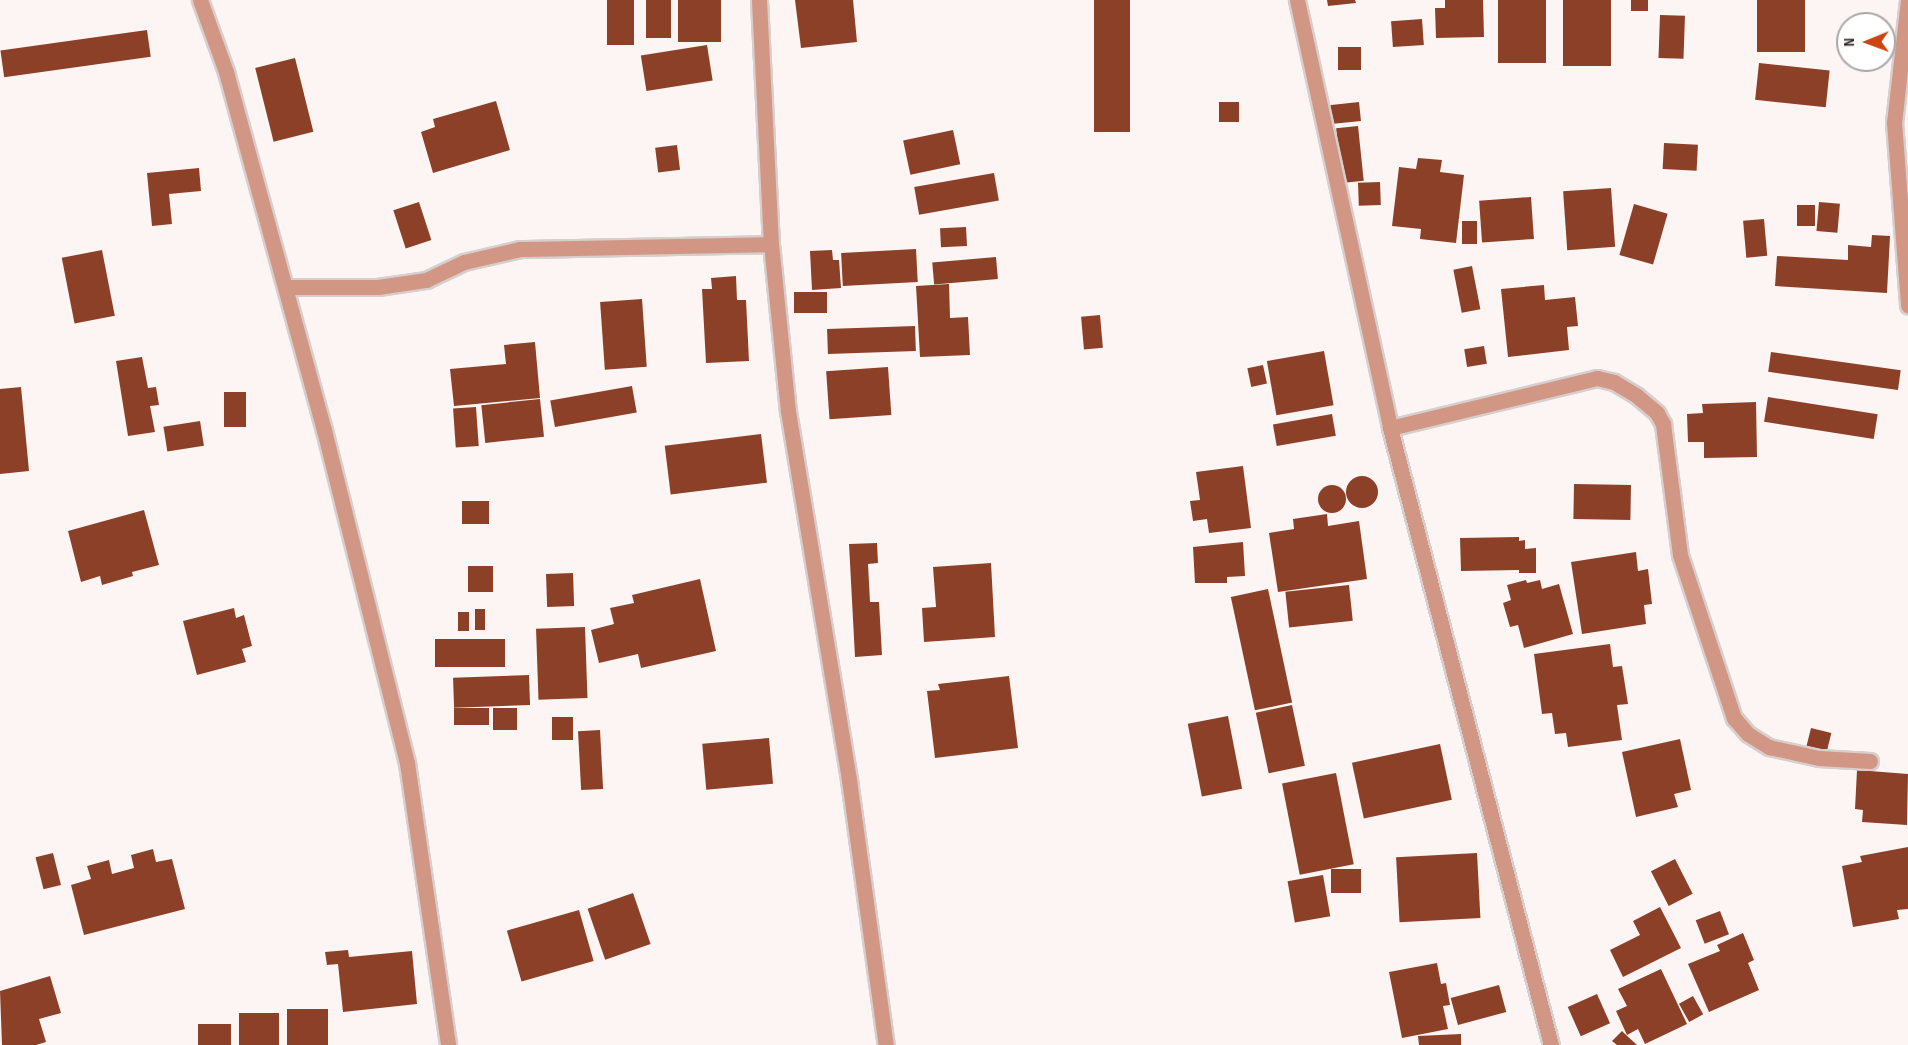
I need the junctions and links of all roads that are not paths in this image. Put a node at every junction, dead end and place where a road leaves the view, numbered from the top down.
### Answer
1 (200, 0) edge
2 (759, 0) edge
3 (1297, 0) edge
4 (1908, 0) edge
5 (771, 244) junction
6 (285, 287) junction
7 (1908, 305) edge
8 (1390, 428) junction
9 (1870, 761) dead end
10 (448, 1045) edge
11 (886, 1045) edge
12 (1551, 1045) edge

1 - 6 street
2 - 5 street
3 - 8 street
4 - 7 street
5 - 6 street
5 - 11 street
6 - 10 street
8 - 9 street
8 - 12 street

